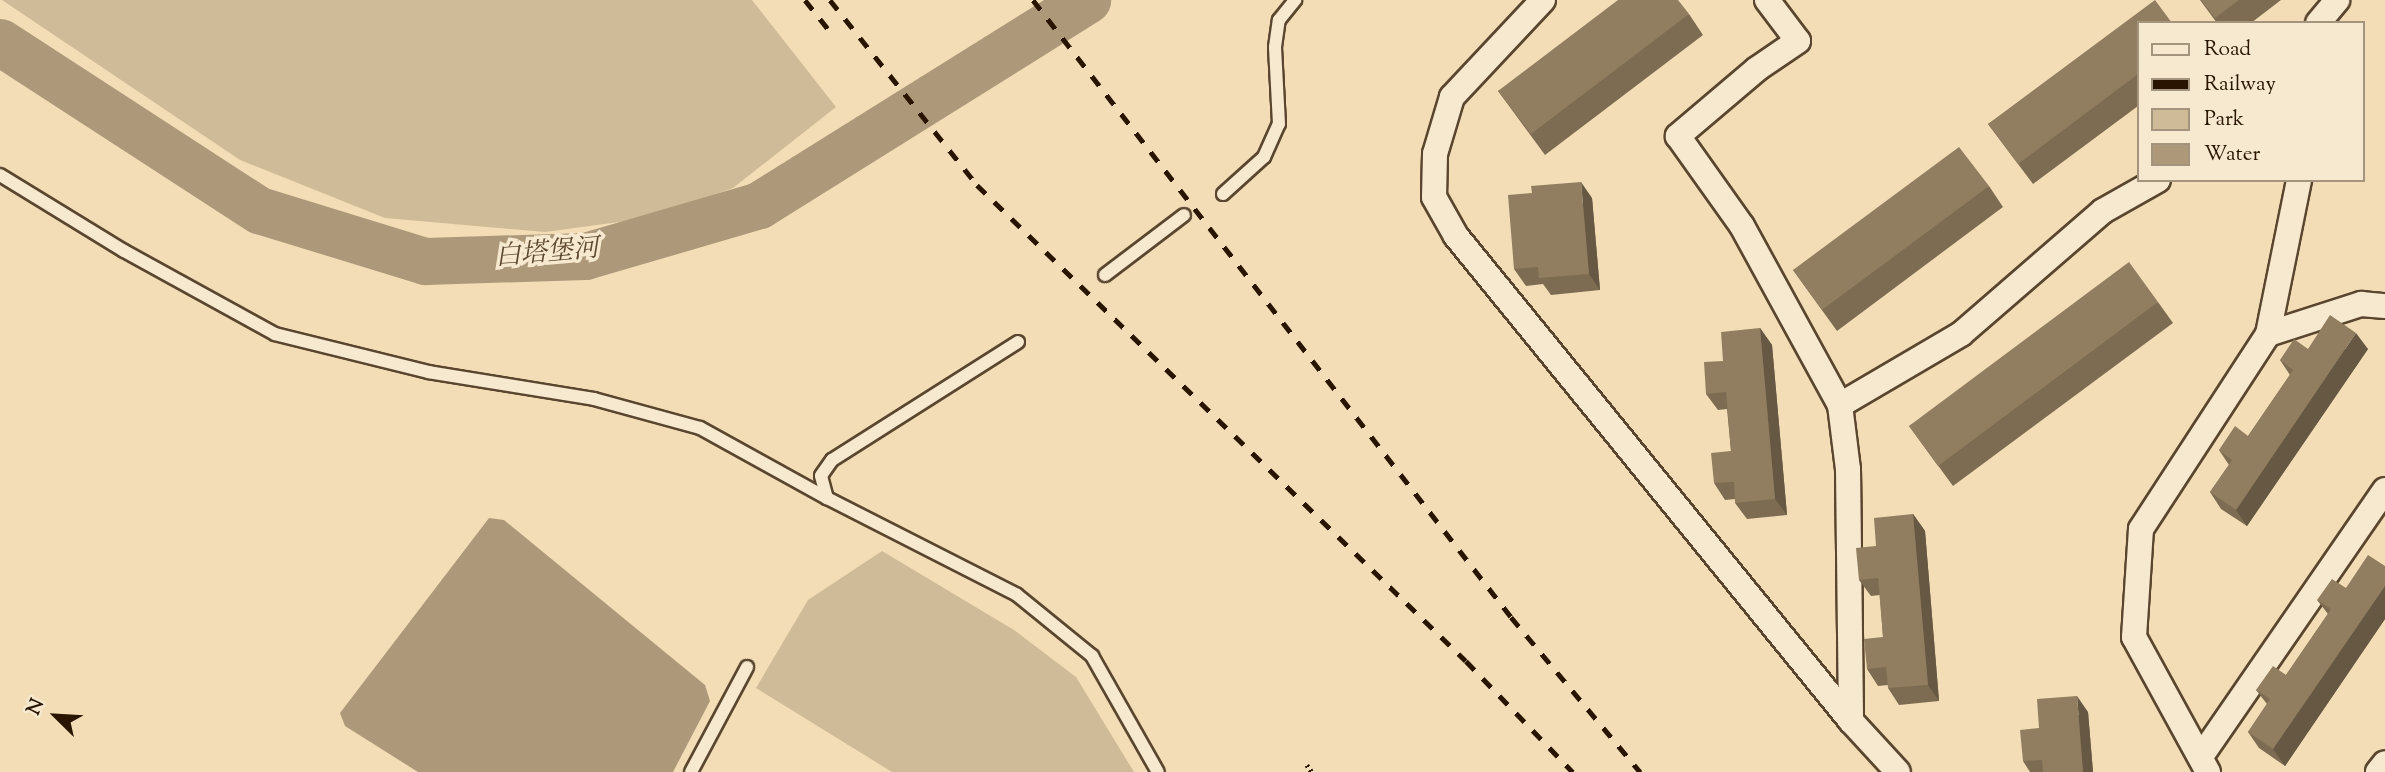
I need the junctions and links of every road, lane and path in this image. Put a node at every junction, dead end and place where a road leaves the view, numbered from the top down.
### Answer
1 (1295, 0) edge
2 (1543, 0) edge
3 (1767, 0) edge
4 (2337, 0) edge
5 (2320, 21) edge
6 (0, 176) edge
7 (2154, 182) edge
8 (2299, 182) edge
9 (1223, 194) dead end
10 (1184, 215) dead end
11 (1105, 275) dead end
12 (2385, 306) edge
13 (2268, 334) junction
14 (1018, 342) dead end
15 (1840, 405) junction
16 (2385, 490) edge
17 (827, 498) junction
18 (747, 667) dead end
19 (1851, 721) junction
20 (2385, 763) edge
21 (2205, 764) edge
22 (1307, 765) dead end
23 (691, 772) edge
24 (1158, 772) edge
25 (1312, 772) edge
26 (1898, 772) edge
27 (2378, 772) edge

1 - 9 lane
2 - 19 street
3 - 15 street
4 - 5 street
6 - 17 lane
7 - 15 street
8 - 13 street
10 - 11 lane
12 - 13 street
13 - 21 street
14 - 17 lane
15 - 19 street
16 - 21 street
17 - 24 lane
18 - 23 lane
19 - 26 street
20 - 27 street
22 - 25 path

